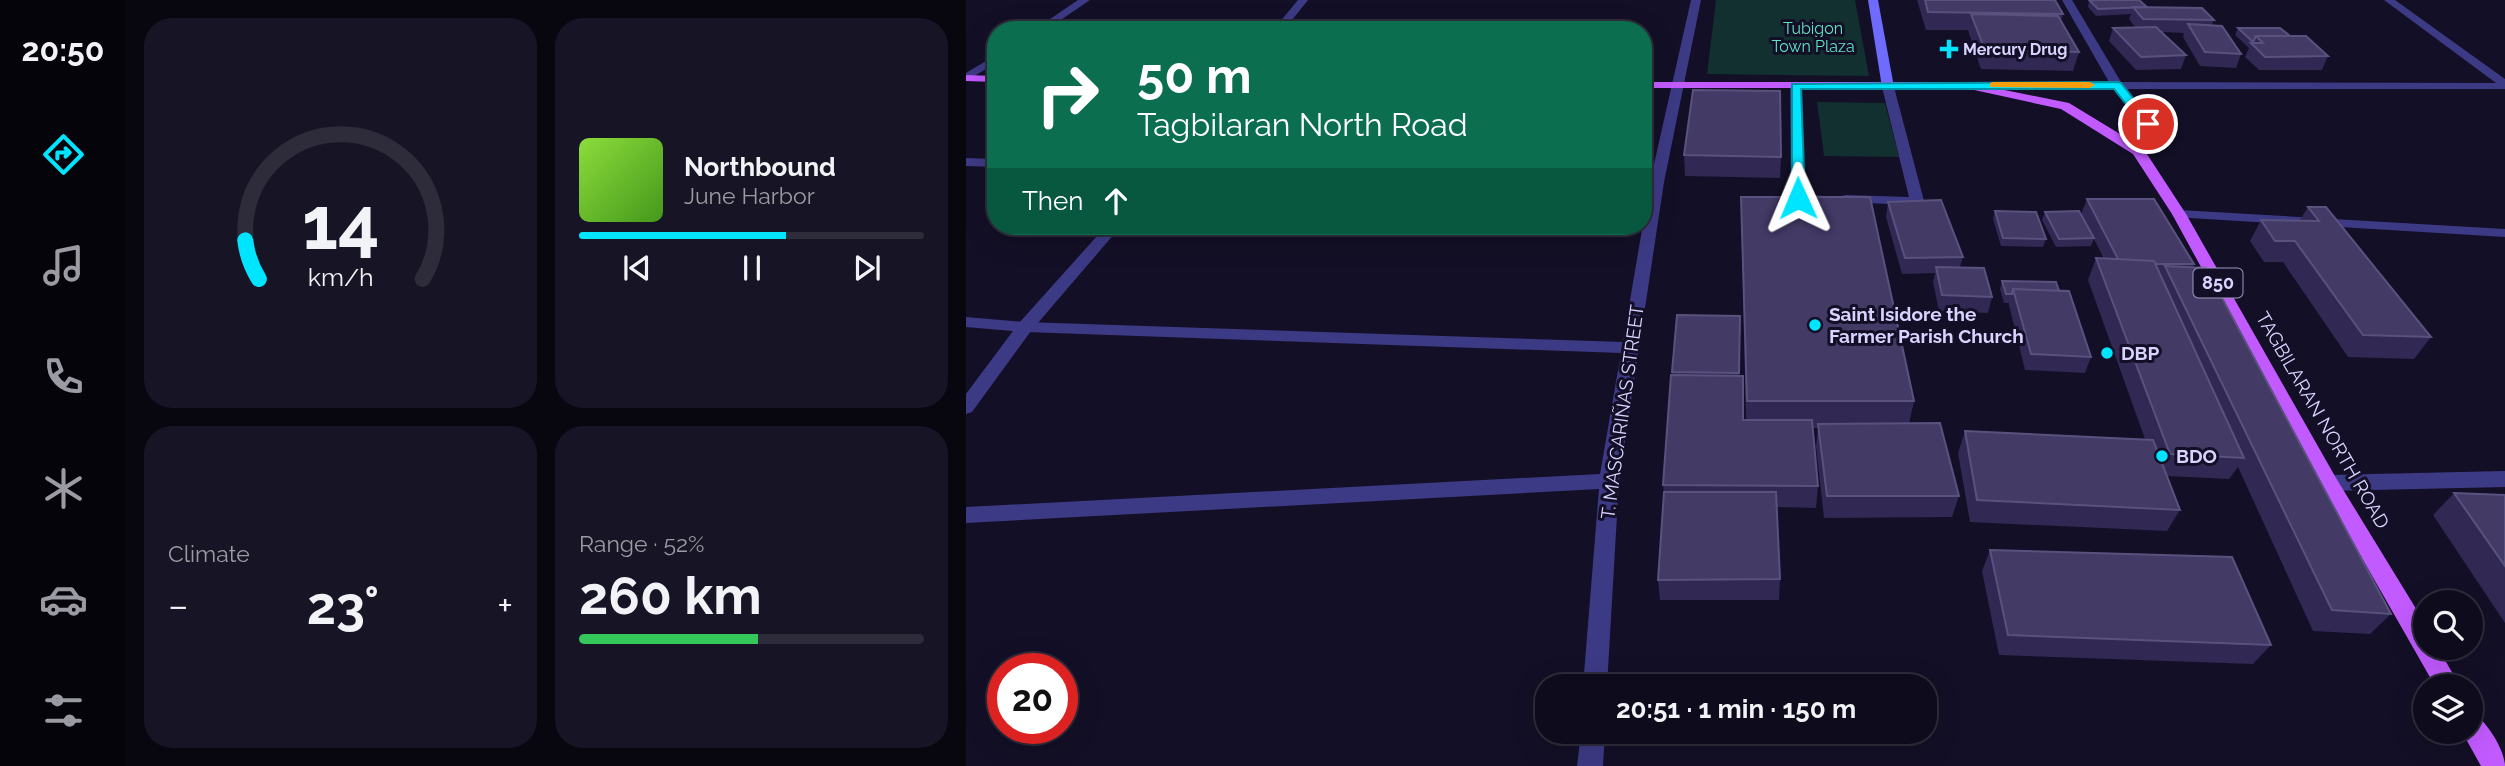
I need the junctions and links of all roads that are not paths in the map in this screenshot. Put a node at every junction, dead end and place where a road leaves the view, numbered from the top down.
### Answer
1 (1085, 0) edge
2 (1303, 0) edge
3 (1696, 0) edge
4 (1873, 0) edge
5 (2067, 0) edge
6 (2389, 0) edge
7 (1053, 21) edge
8 (1286, 21) edge
9 (987, 64) edge
10 (966, 78) edge
11 (987, 79) edge
12 (1652, 85) edge
13 (1965, 85) junction
14 (2117, 85) junction
15 (2505, 85) edge
16 (1676, 86) junction
17 (1796, 86) junction
18 (1888, 87) junction
19 (2138, 151) junction
20 (966, 162) edge
21 (987, 163) edge
22 (1652, 175) edge
23 (2179, 214) junction
24 (2505, 233) edge
25 (1106, 235) edge
26 (1644, 235) edge
27 (966, 322) edge
28 (1025, 327) junction
29 (1630, 348) junction
30 (966, 407) edge
31 (2505, 479) edge
32 (1609, 481) junction
33 (2329, 483) junction
34 (966, 515) edge
35 (2413, 625) edge
36 (1596, 674) edge
37 (1591, 744) edge
38 (2483, 744) edge
39 (1590, 766) edge
40 (2496, 766) edge

1 - 7 street
2 - 8 street
3 - 16 street, T. MASCARIÑAS STREET
4 - 18 main road
5 - 14 street
6 - 15 street
9 - 10 street
10 - 11 main road
12 - 16 main road, TAGBILARAN NORTH ROAD / 850
13 - 14 street
13 - 18 main road, TAGBILARAN NORTH ROAD / 850
13 - 19 main road, TAGBILARAN NORTH ROAD / 850
14 - 15 street
14 - 19 street
16 - 17 main road, TAGBILARAN NORTH ROAD / 850
16 - 22 street, T. MASCARIÑAS STREET
17 - 18 main road, TAGBILARAN NORTH ROAD / 850
17 - 18 street
19 - 23 main road, TAGBILARAN NORTH ROAD / 850
20 - 21 street
23 - 24 street
23 - 33 main road, TAGBILARAN NORTH ROAD / 850
25 - 28 street
26 - 29 street, T. MASCARIÑAS STREET
27 - 28 street
28 - 29 street
28 - 30 street
29 - 32 street, T. MASCARIÑAS STREET
31 - 33 street
32 - 34 street
32 - 36 street, T. MASCARIÑAS STREET
33 - 35 main road, TAGBILARAN NORTH ROAD / 850
37 - 39 street
38 - 40 main road

